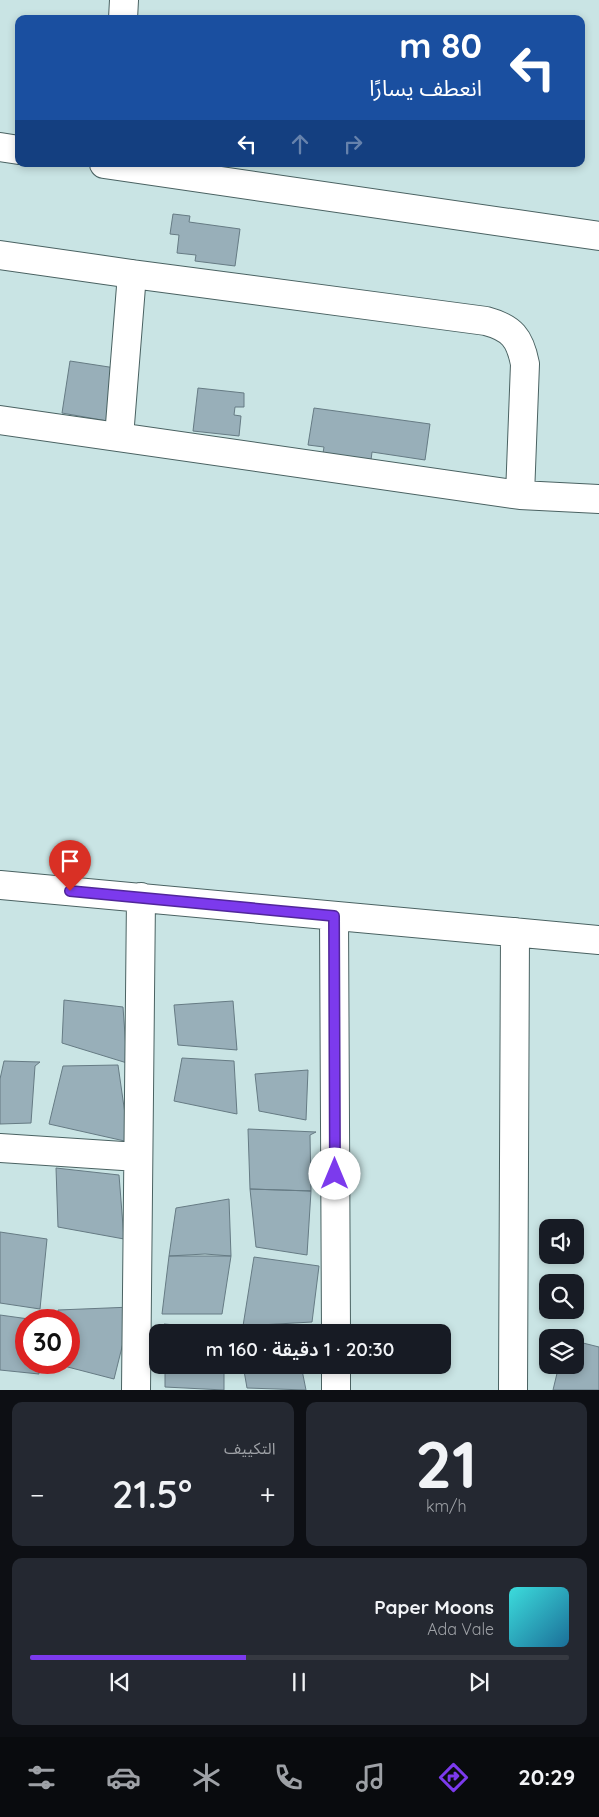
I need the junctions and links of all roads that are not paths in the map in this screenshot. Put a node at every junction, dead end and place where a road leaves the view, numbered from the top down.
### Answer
1 (124, 0) edge
2 (123, 15) edge
3 (0, 147) edge
4 (15, 149) edge
5 (129, 167) edge
6 (599, 236) edge
7 (0, 255) edge
8 (132, 274) junction
9 (0, 420) edge
10 (119, 437) junction
11 (520, 495) junction
12 (599, 499) edge
13 (0, 885) edge
14 (141, 898) junction
15 (334, 916) junction
16 (515, 932) junction
17 (599, 940) edge
18 (0, 1148) edge
19 (138, 1157) junction
20 (336, 1324) edge
21 (336, 1374) edge
22 (136, 1390) edge
23 (336, 1390) edge
24 (513, 1390) edge

1 - 2 street
3 - 4 street
5 - 6 street
7 - 8 street
8 - 10 street
8 - 11 street
9 - 10 street
10 - 11 street
11 - 12 street
13 - 14 street
14 - 15 street
14 - 19 street
15 - 16 street
15 - 20 street
16 - 17 street
16 - 24 street
18 - 19 street
19 - 22 street
21 - 23 street

